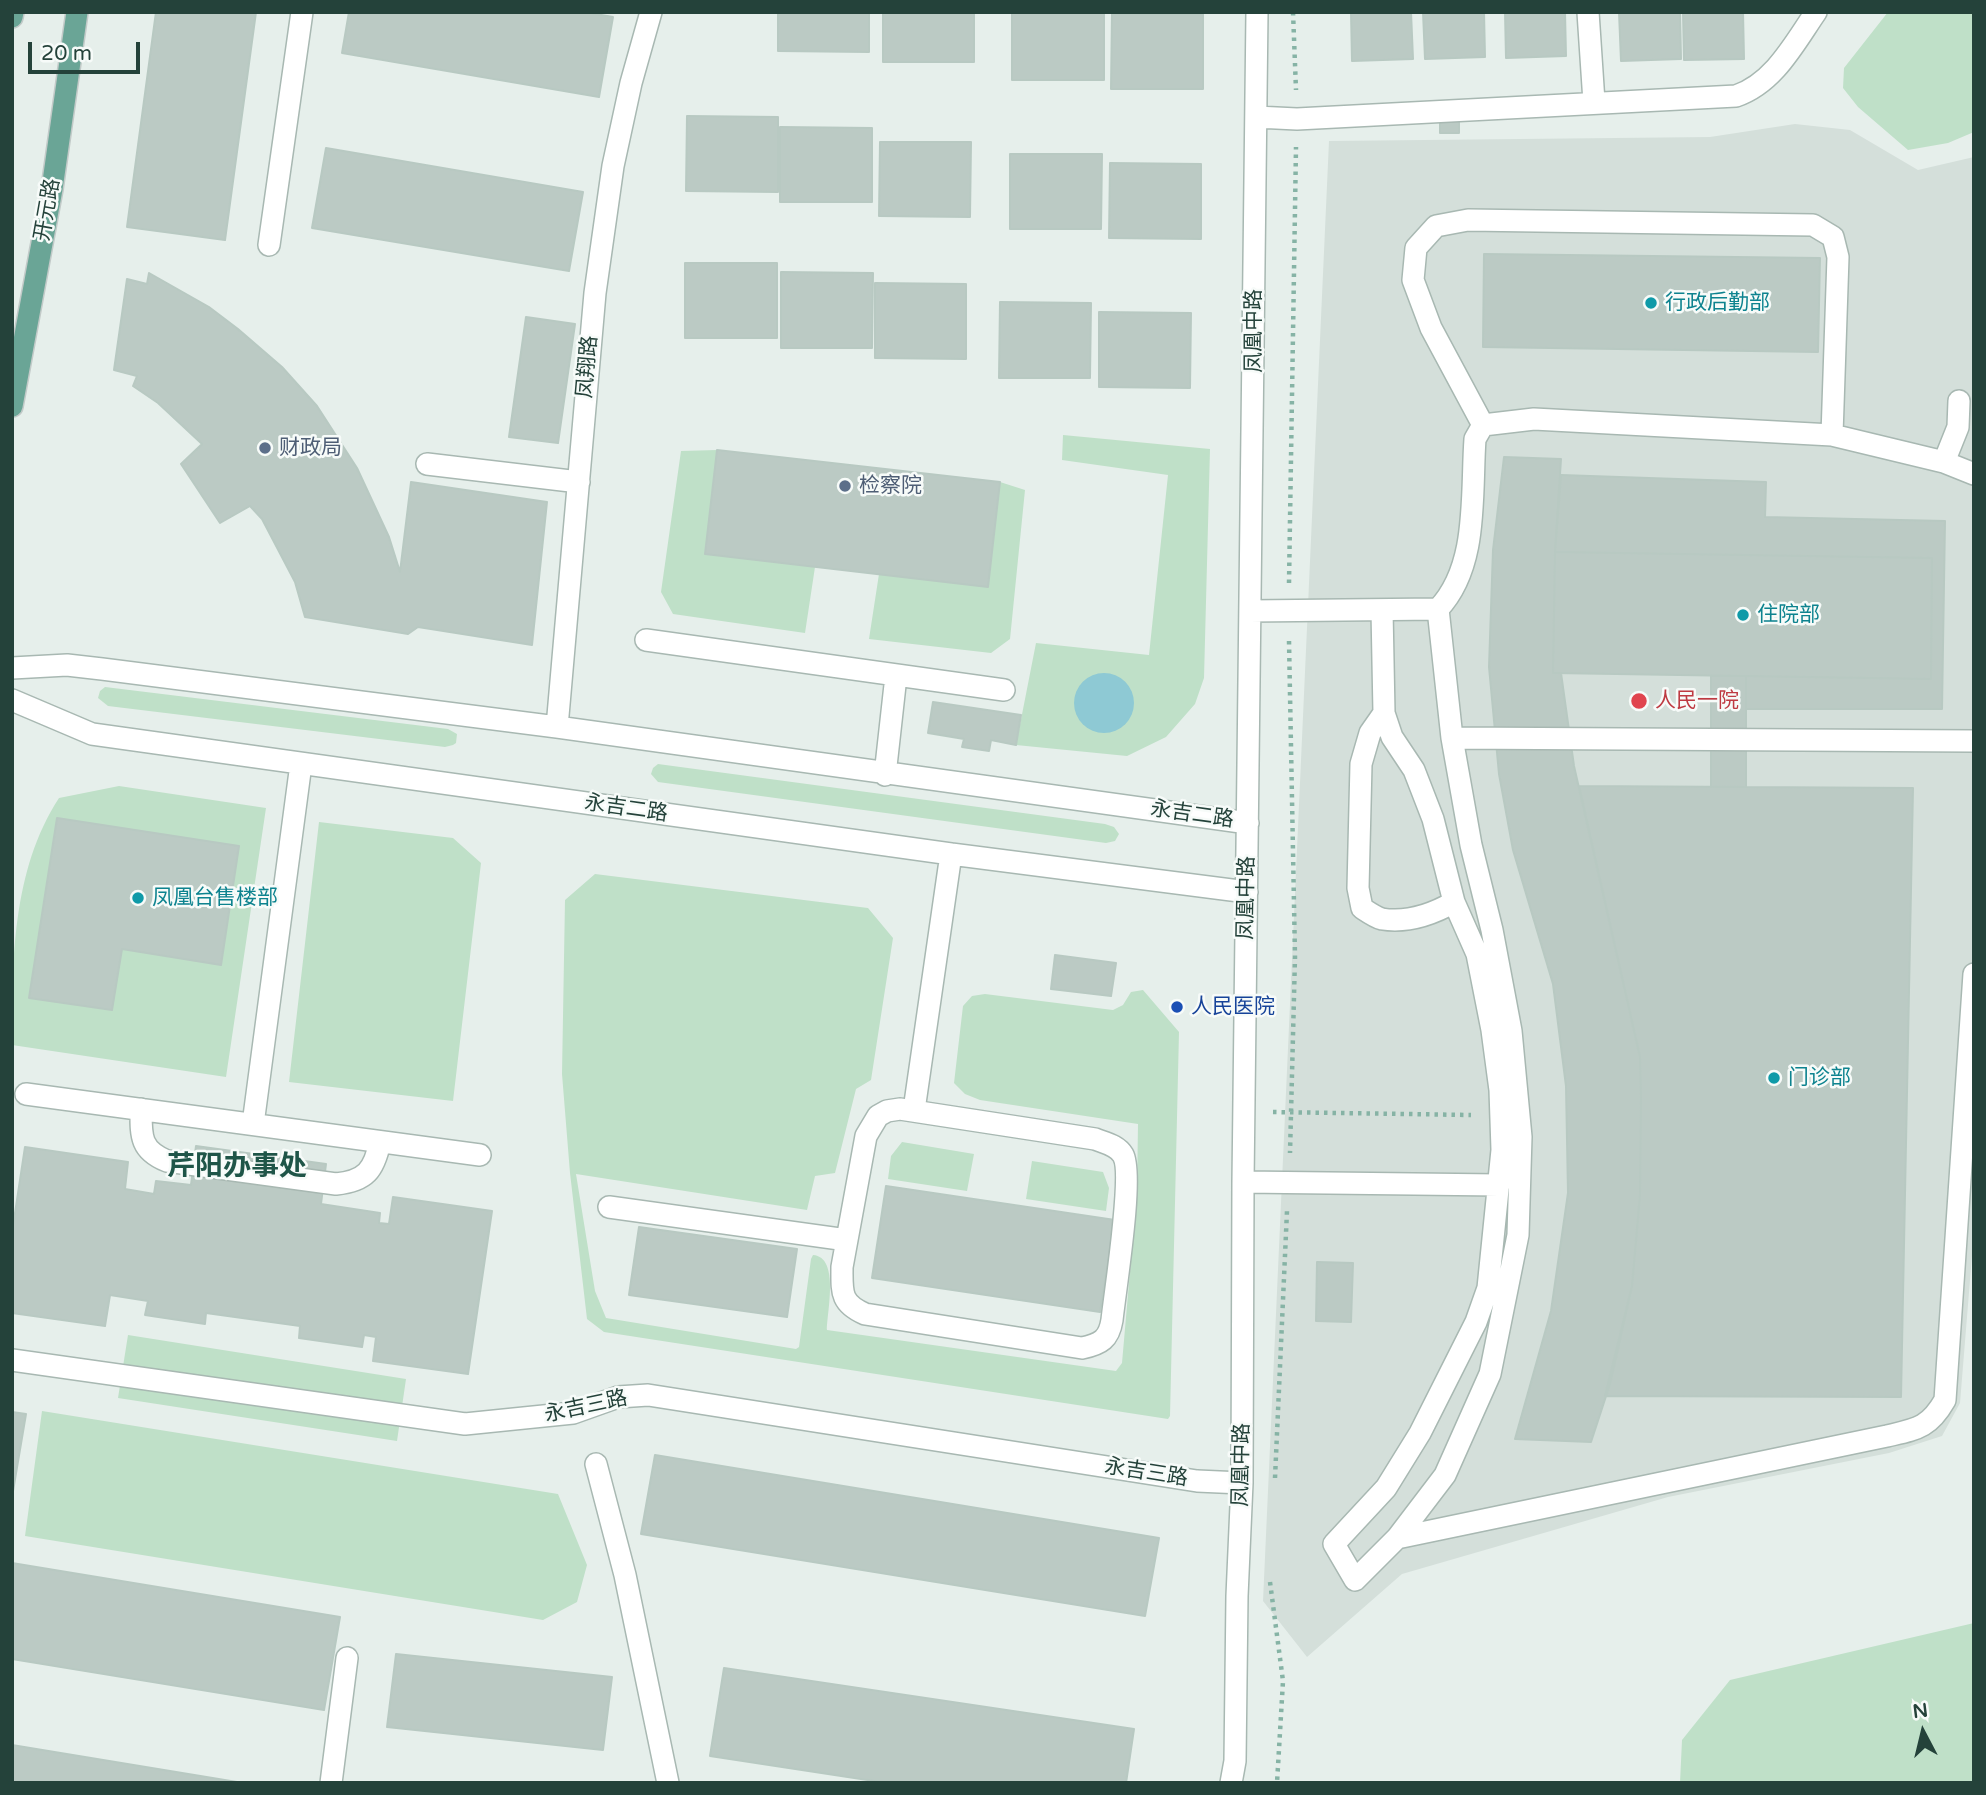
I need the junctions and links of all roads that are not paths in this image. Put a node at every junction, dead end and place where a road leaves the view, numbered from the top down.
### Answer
1 (77, 12) edge
2 (302, 12) edge
3 (651, 12) edge
4 (1256, 12) edge
5 (1588, 12) edge
6 (1816, 12) edge
7 (1594, 102) junction
8 (1256, 117) junction
9 (269, 245) dead end
10 (1959, 401) dead end
11 (12, 406) edge
12 (1483, 425) junction
13 (1832, 435) junction
14 (1944, 462) junction
15 (427, 464) dead end
16 (1974, 474) edge
17 (579, 482) junction
18 (1438, 609) junction
19 (1382, 610) junction
20 (1250, 611) junction
21 (646, 640) dead end
22 (12, 668) edge
23 (896, 676) junction
24 (1004, 691) dead end
25 (12, 700) edge
26 (1384, 713) junction
27 (557, 727) junction
28 (1452, 738) junction
29 (1974, 741) edge
30 (301, 764) junction
31 (885, 775) junction
32 (1248, 823) junction
33 (951, 854) junction
34 (1247, 892) junction
35 (1454, 902) junction
36 (1974, 974) edge
37 (26, 1094) dead end
38 (141, 1109) junction
39 (914, 1110) junction
40 (253, 1124) junction
41 (380, 1142) junction
42 (480, 1155) dead end
43 (1243, 1182) junction
44 (1499, 1185) junction
45 (609, 1206) dead end
46 (847, 1240) junction
47 (12, 1360) edge
48 (596, 1464) dead end
49 (1242, 1483) junction
50 (1397, 1538) junction
51 (346, 1658) dead end
52 (331, 1783) edge
53 (668, 1783) edge
54 (1231, 1783) edge

1 - 11 main road, 开元路
2 - 9 street
3 - 17 street, 凤翔路
4 - 8 street, 凤凰中路
5 - 7 street
6 - 7 street
7 - 8 street
8 - 20 street, 凤凰中路
10 - 14 street
12 - 13 street
12 - 13 street
12 - 18 street
13 - 14 street
14 - 16 street
15 - 17 street
17 - 27 street, 凤翔路
18 - 19 street
18 - 28 street
19 - 20 street
19 - 26 street
20 - 32 street, 凤凰中路
21 - 23 street
22 - 27 street, 永吉二路
23 - 24 street
23 - 31 street
25 - 30 street, 永吉二路
26 - 35 street
26 - 35 street
27 - 31 street, 永吉二路
28 - 29 street
28 - 50 street
30 - 33 street, 永吉二路
30 - 40 street
31 - 32 street, 永吉二路
32 - 34 street, 凤凰中路
33 - 34 street, 永吉二路
33 - 39 street
34 - 43 street, 凤凰中路
35 - 44 street
36 - 50 street
37 - 38 street
38 - 40 street
38 - 41 street
39 - 46 street
39 - 46 street
40 - 41 street
41 - 42 street
43 - 44 street
43 - 49 street, 凤凰中路
44 - 50 street
45 - 46 street
47 - 49 street, 永吉三路
48 - 53 street
49 - 54 street, 凤凰中路
51 - 52 street

